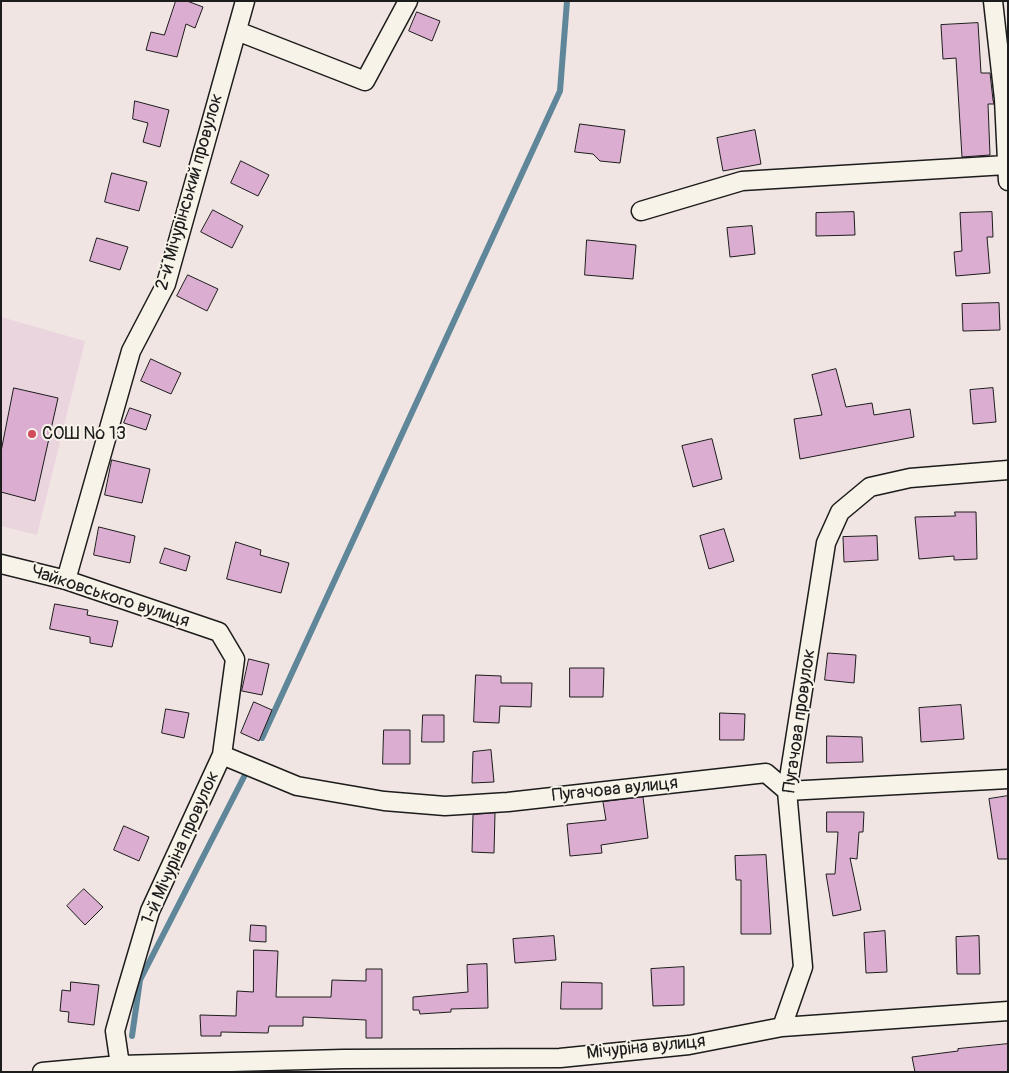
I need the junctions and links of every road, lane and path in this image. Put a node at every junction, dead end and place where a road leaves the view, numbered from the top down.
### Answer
1 (245, 1) edge
2 (408, 1) edge
3 (993, 1) edge
4 (236, 31) junction
5 (1007, 173) edge
6 (641, 211) dead end
7 (1008, 470) edge
8 (1, 564) edge
9 (66, 580) junction
10 (219, 632) joint
11 (222, 755) junction
12 (1008, 779) edge
13 (788, 792) junction
14 (1008, 1011) edge
15 (782, 1027) junction
16 (120, 1065) junction
17 (561, 1065) edge
18 (42, 1072) edge

1 - 4 street, 2-й Мічурінський провулок
2 - 4 street
3 - 5 street
4 - 9 street, 2-й Мічурінський провулок
5 - 6 street
7 - 13 street, Пугачова провулок
8 - 9 street, Чайковського вулиця
9 - 10 street, Чайковського вулиця
10 - 11 street, 1-й Мічуріна провулок
11 - 13 street, Пугачова вулиця
11 - 16 street, 1-й Мічуріна провулок
12 - 13 street
13 - 15 street, Пугачова провулок
14 - 15 street, Мічуріна вулиця
15 - 17 street, Мічуріна вулиця
16 - 17 street, Мічуріна вулиця
16 - 18 street, Мічуріна вулиця

